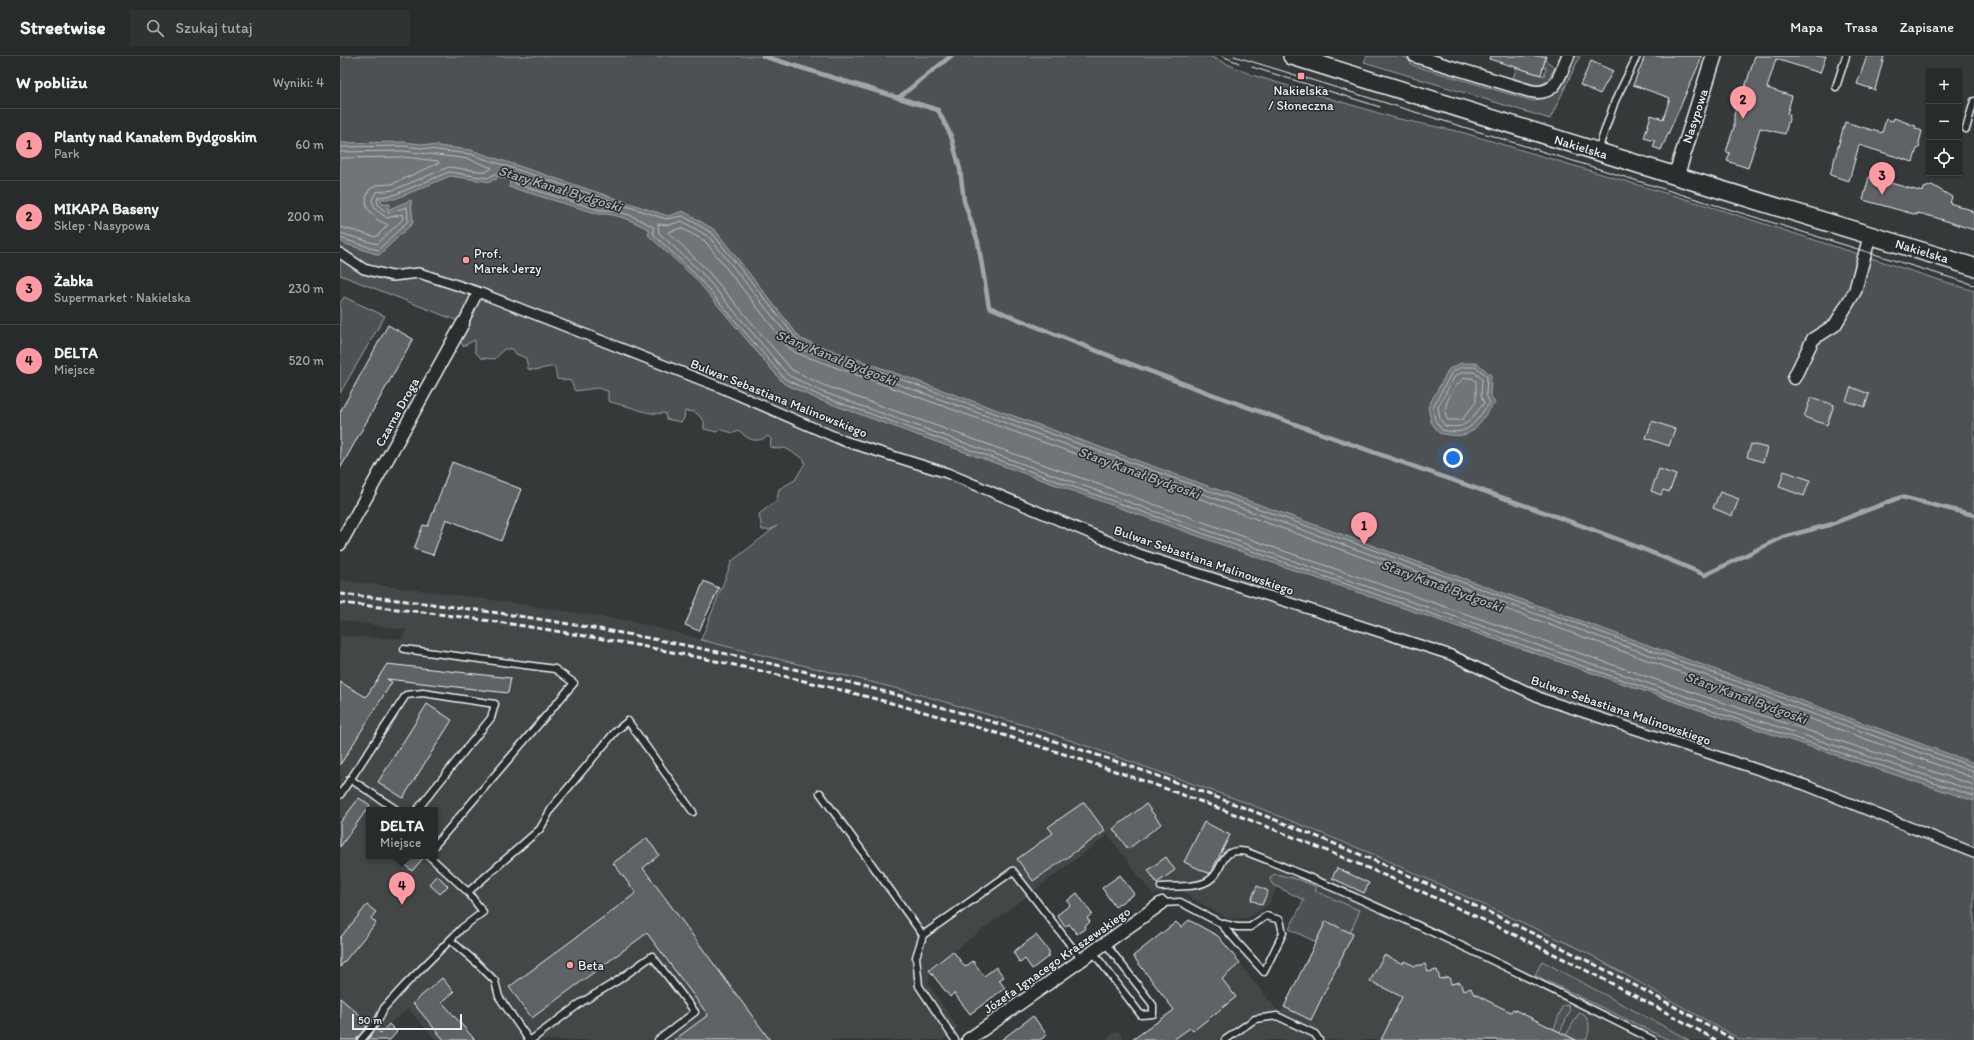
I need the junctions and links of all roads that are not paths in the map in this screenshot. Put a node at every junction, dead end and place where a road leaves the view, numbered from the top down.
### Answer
1 (1292, 56) edge
2 (1415, 56) edge
3 (1568, 56) edge
4 (1637, 56) edge
5 (1714, 56) edge
6 (1846, 56) edge
7 (1836, 87) dead end
8 (1974, 101) edge
9 (1966, 129) dead end
10 (1598, 152) junction
11 (1676, 176) junction
12 (1870, 235) junction
13 (340, 253) edge
14 (1974, 267) edge
15 (478, 292) junction
16 (463, 323) joint
17 (1794, 378) dead end
18 (340, 544) edge
19 (404, 649) dead end
20 (350, 779) junction
21 (820, 793) dead end
22 (340, 794) edge
23 (392, 807) edge
24 (418, 807) edge
25 (693, 812) dead end
26 (438, 842) edge
27 (1974, 853) edge
28 (432, 859) edge
29 (1161, 887) dead end
30 (468, 892) junction
31 (1162, 903) joint
32 (1220, 923) junction
33 (923, 935) junction
34 (450, 940) junction
35 (1105, 943) junction
36 (1093, 952) junction
37 (1082, 960) junction
38 (361, 1040) edge
39 (530, 1040) edge
40 (658, 1040) edge
41 (956, 1040) edge
42 (968, 1040) edge
43 (1225, 1040) edge
44 (1319, 1040) edge
45 (1653, 1040) edge

1 - 10 main road, Nakielska
2 - 3 street
4 - 10 lane
5 - 11 street, Nasypowa
6 - 7 lane
8 - 9 lane
10 - 11 main road, Nakielska
11 - 12 main road, Nakielska
12 - 14 main road, Nakielska
12 - 17 street
13 - 15 street, Bulwar Sebastiana Malinowskiego
15 - 16 street, Czarna Droga
15 - 27 street, Bulwar Sebastiana Malinowskiego
16 - 18 street, Czarna Droga
19 - 26 lane
20 - 22 lane
20 - 23 lane
20 - 24 lane
21 - 33 lane
25 - 30 lane
28 - 30 lane
29 - 45 lane
30 - 34 lane
31 - 32 lane
31 - 35 street, Józefa Ignacego Kraszewskiego
32 - 32 lane
33 - 37 lane
33 - 41 lane
34 - 38 lane
34 - 39 lane
35 - 36 street, Józefa Ignacego Kraszewskiego
35 - 36 lane
36 - 37 street, Józefa Ignacego Kraszewskiego
37 - 42 street, Józefa Ignacego Kraszewskiego
39 - 40 lane
43 - 44 lane

